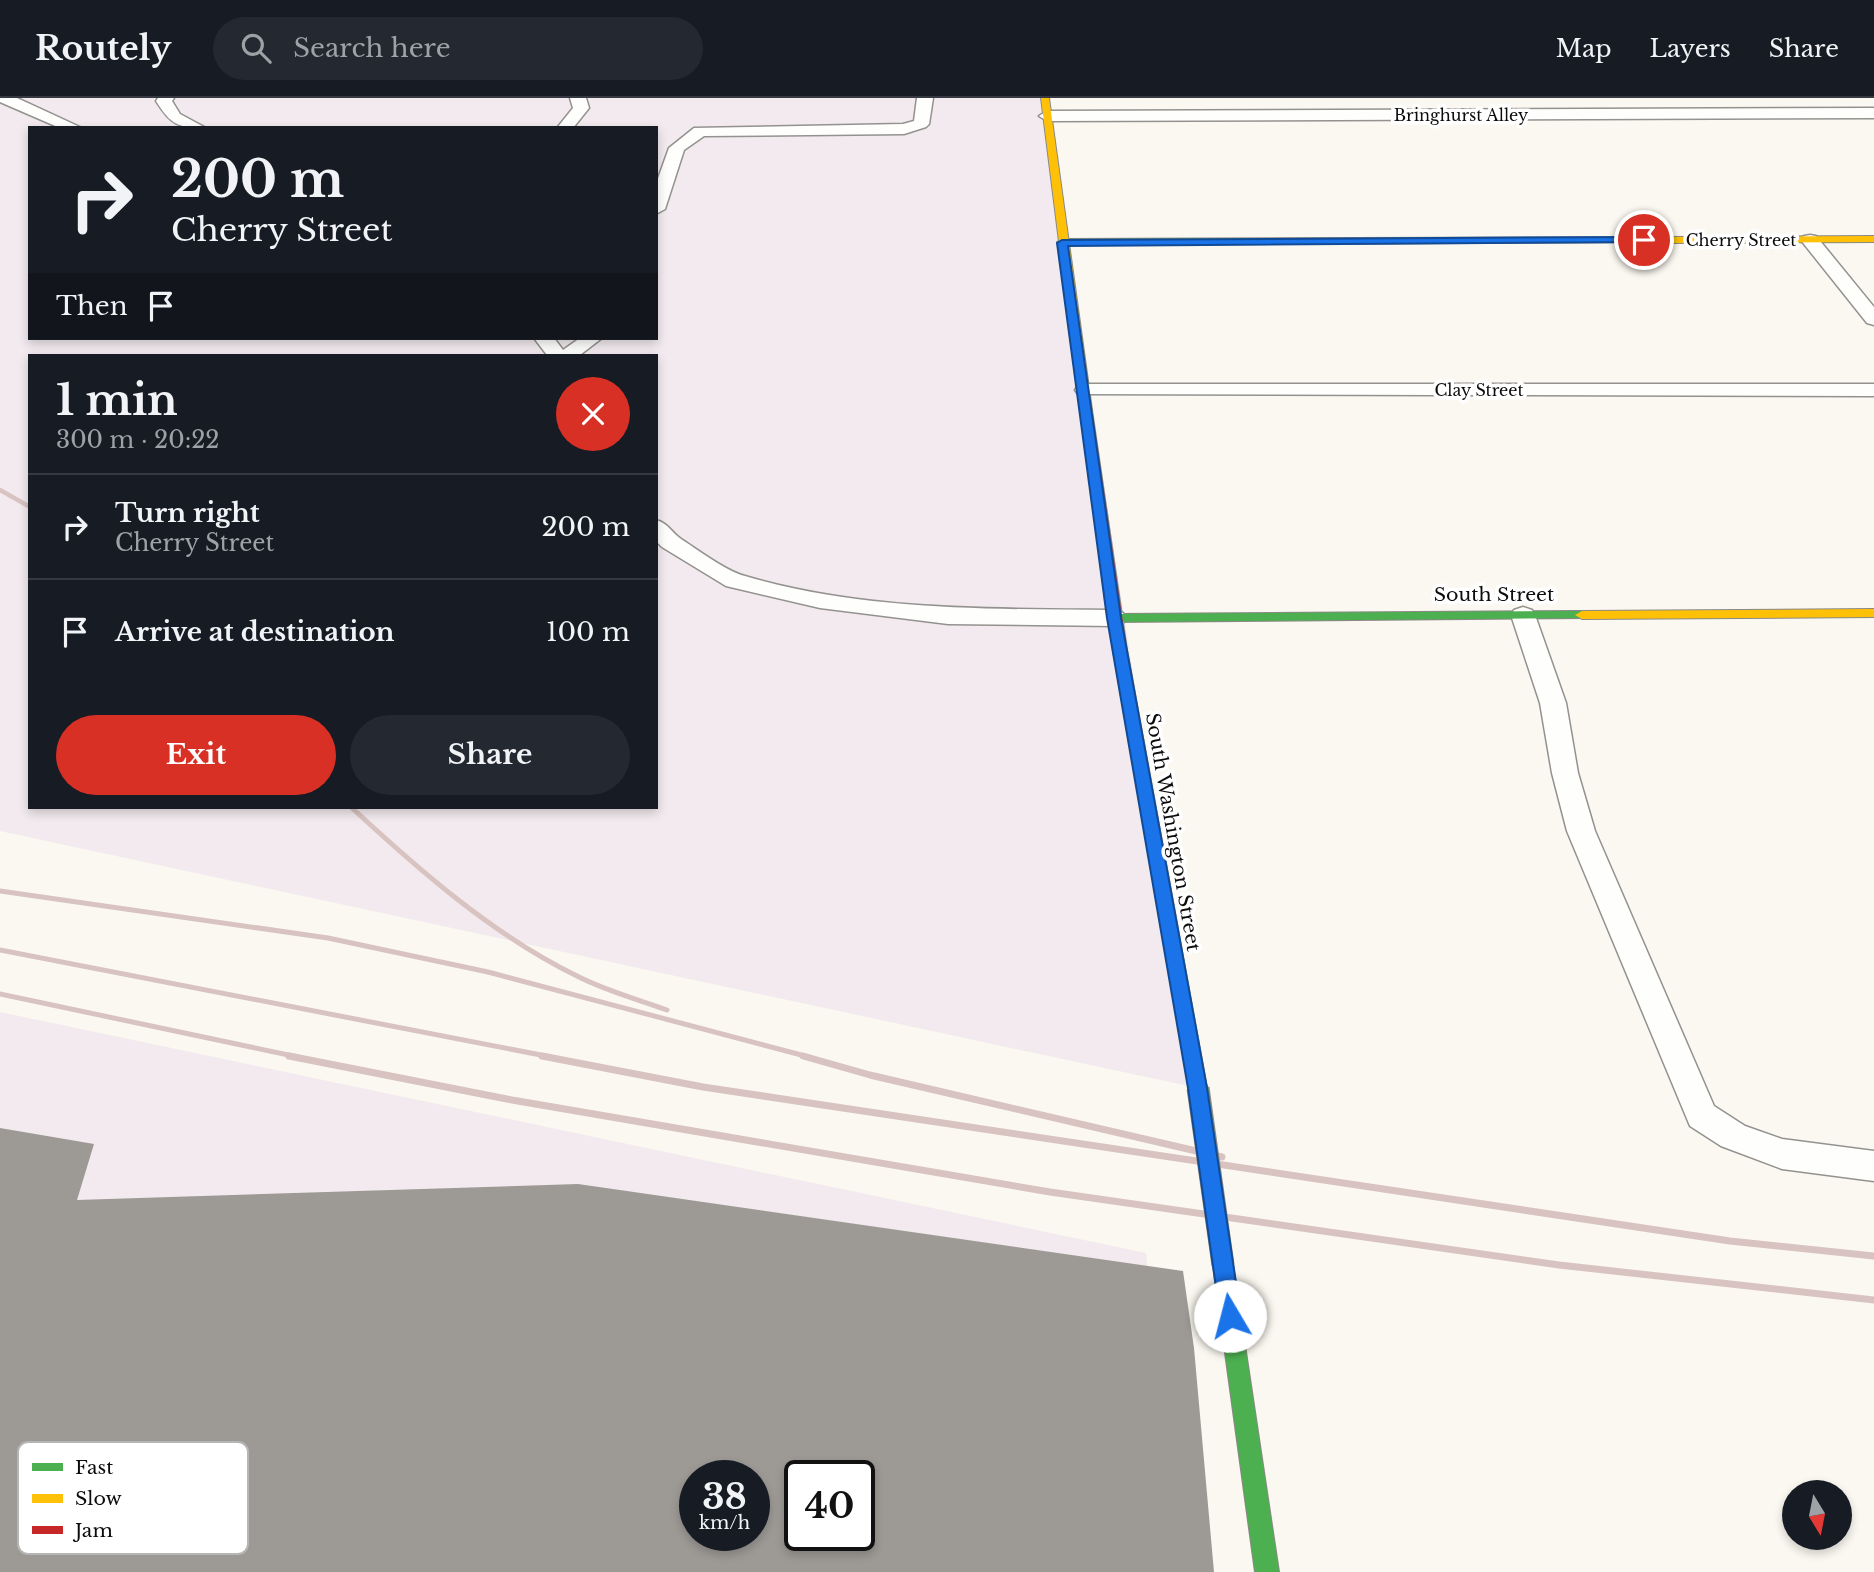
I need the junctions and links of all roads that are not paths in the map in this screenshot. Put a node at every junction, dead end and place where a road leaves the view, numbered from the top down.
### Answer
1 (4, 98) edge
2 (166, 98) edge
3 (578, 98) edge
4 (925, 98) edge
5 (1045, 98) edge
6 (1874, 113) edge
7 (1048, 117) junction
8 (69, 126) edge
9 (194, 126) edge
10 (567, 126) edge
11 (658, 203) edge
12 (1874, 239) edge
13 (1810, 240) junction
14 (1062, 243) junction
15 (1874, 319) edge
16 (546, 340) edge
17 (590, 340) edge
18 (556, 354) edge
19 (569, 354) edge
20 (1085, 390) junction
21 (1874, 390) edge
22 (658, 529) edge
23 (1874, 613) edge
24 (1523, 615) junction
25 (1114, 618) junction
26 (1874, 1166) edge
27 (1267, 1572) edge

1 - 8 lane
2 - 9 lane
3 - 10 lane
4 - 11 lane
5 - 7 street, South Washington Street
6 - 7 lane, Bringhurst Alley
7 - 14 street, South Washington Street
12 - 13 street, Cherry Street
13 - 14 street, Cherry Street
13 - 15 lane
14 - 20 street, South Washington Street
16 - 18 lane
17 - 19 lane
20 - 21 lane, Clay Street
20 - 25 street, South Washington Street
22 - 25 lane
23 - 24 street, South Street
24 - 25 street, South Street
24 - 26 lane
25 - 27 street, South Washington Street, bridge

